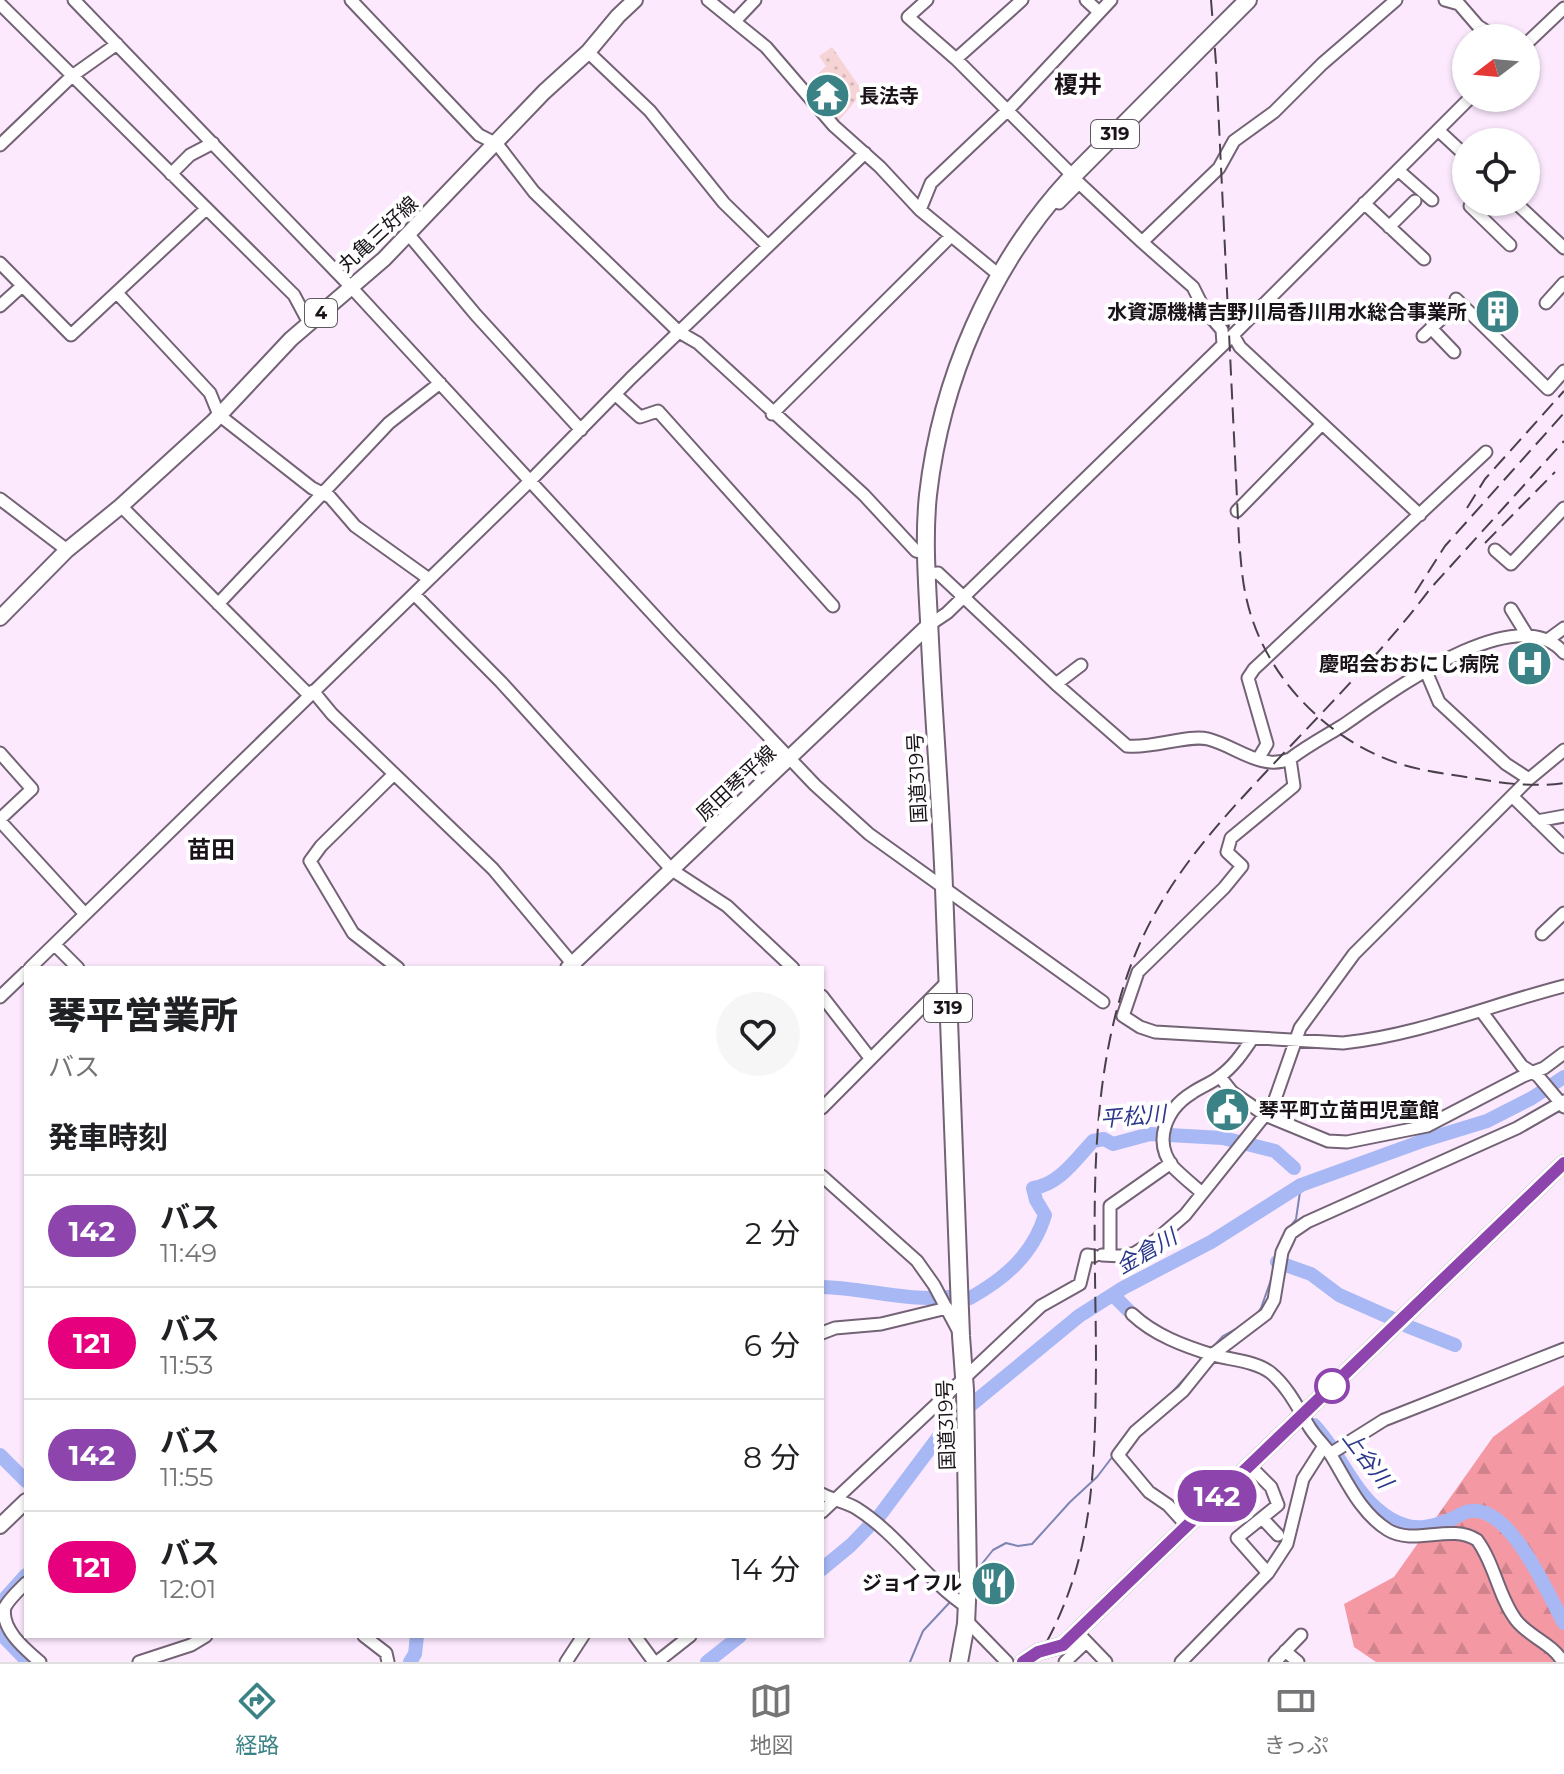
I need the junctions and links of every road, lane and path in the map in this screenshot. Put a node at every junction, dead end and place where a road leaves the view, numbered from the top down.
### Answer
1 (74, 0) edge
2 (351, 0) edge
3 (635, 0) edge
4 (708, 0) edge
5 (927, 0) edge
6 (1022, 0) edge
7 (1086, 0) edge
8 (1111, 0) edge
9 (1248, 0) edge
10 (1396, 0) edge
11 (1445, 0) edge
12 (757, 2) edge
13 (0, 4) edge
14 (1564, 8) edge
15 (1099, 12) junction
16 (735, 21) junction
17 (1476, 24) edge
18 (1540, 31) edge
19 (117, 44) junction
20 (588, 52) junction
21 (956, 59) junction
22 (72, 76) junction
23 (1008, 110) junction
24 (1456, 112) edge
25 (1438, 130) junction
26 (213, 143) junction
27 (1452, 143) edge
28 (497, 144) junction
29 (0, 145) edge
30 (865, 153) junction
31 (1398, 170) junction
32 (1069, 172) dead end
33 (171, 174) junction
34 (1050, 200) junction
35 (1432, 200) dead end
36 (1415, 201) dead end
37 (1364, 203) junction
38 (206, 209) junction
39 (920, 210) junction
40 (1485, 216) edge
41 (1530, 216) edge
42 (1389, 227) junction
43 (409, 235) junction
44 (950, 237) junction
45 (1142, 242) junction
46 (1510, 245) dead end
47 (768, 246) junction
48 (1564, 248) edge
49 (1424, 259) dead end
50 (0, 263) edge
51 (999, 275) junction
52 (1564, 283) edge
53 (22, 286) junction
54 (351, 287) junction
55 (117, 293) junction
56 (1546, 303) dead end
57 (0, 306) edge
58 (309, 323) junction
59 (679, 332) junction
60 (1233, 335) junction
61 (1223, 344) junction
62 (1454, 352) dead end
63 (1564, 371) edge
64 (440, 383) junction
65 (616, 395) junction
66 (772, 414) junction
67 (219, 415) junction
68 (1322, 424) junction
69 (581, 430) junction
70 (1486, 452) dead end
71 (530, 481) junction
72 (323, 492) junction
73 (0, 499) edge
74 (121, 506) junction
75 (1564, 508) edge
76 (1237, 511) dead end
77 (1420, 515) junction
78 (67, 550) junction
79 (1495, 550) dead end
80 (927, 553) junction
81 (927, 574) junction
82 (429, 579) junction
83 (414, 594) junction
84 (963, 598) junction
85 (218, 604) junction
86 (833, 606) dead end
87 (1511, 609) dead end
88 (0, 618) edge
89 (929, 625) junction
90 (1564, 628) edge
91 (1527, 635) junction
92 (1549, 639) junction
93 (1564, 653) edge
94 (1081, 665) dead end
95 (1425, 669) junction
96 (1056, 684) junction
97 (311, 693) junction
98 (1564, 750) edge
99 (0, 753) edge
100 (791, 758) junction
101 (1258, 759) junction
102 (1290, 759) junction
103 (394, 774) junction
104 (1529, 779) junction
105 (1514, 798) junction
106 (1564, 816) edge
107 (0, 820) edge
108 (1537, 821) junction
109 (1564, 847) edge
110 (672, 870) junction
111 (944, 887) junction
112 (1564, 913) edge
113 (85, 914) junction
114 (1542, 934) dead end
115 (55, 945) junction
116 (32, 966) edge
117 (76, 966) edge
118 (395, 966) edge
119 (571, 966) edge
120 (573, 966) edge
121 (791, 966) edge
122 (24, 974) edge
123 (947, 982) junction
124 (1564, 986) edge
125 (0, 997) edge
126 (824, 999) edge
127 (1103, 1002) dead end
128 (1482, 1012) junction
129 (1252, 1039) junction
130 (1294, 1041) junction
131 (1564, 1053) edge
132 (870, 1058) junction
133 (1536, 1074) junction
134 (1220, 1077) junction
135 (1561, 1103) edge
136 (824, 1106) edge
137 (1265, 1115) junction
138 (1171, 1163) junction
139 (1564, 1163) edge
140 (824, 1178) edge
141 (1202, 1193) junction
142 (1102, 1255) junction
143 (947, 1308) junction
144 (1132, 1314) dead end
145 (824, 1332) edge
146 (961, 1336) junction
147 (1564, 1349) edge
148 (1212, 1355) junction
149 (965, 1384) junction
150 (1304, 1412) junction
151 (1327, 1450) junction
152 (1249, 1465) junction
153 (824, 1495) edge
154 (835, 1501) junction
155 (24, 1503) edge
156 (824, 1510) edge
157 (1262, 1518) junction
158 (0, 1526) edge
159 (1187, 1526) junction
160 (1278, 1535) dead end
161 (1268, 1573) junction
162 (24, 1585) edge
163 (967, 1614) junction
164 (1303, 1635) dead end
165 (1081, 1637) junction
166 (203, 1638) edge
167 (367, 1638) edge
168 (582, 1638) edge
169 (637, 1638) edge
170 (687, 1638) edge
171 (1285, 1651) junction
172 (40, 1662) edge
173 (139, 1662) edge
174 (388, 1662) edge
175 (566, 1662) edge
176 (655, 1662) edge
177 (959, 1662) edge
178 (1007, 1662) edge
179 (1023, 1662) edge
180 (1065, 1662) edge
181 (1106, 1662) edge
182 (1181, 1662) edge
183 (1275, 1662) edge
184 (1298, 1662) edge
185 (1563, 1662) edge

1 - 19 street
2 - 28 street
3 - 20 main road, 丸亀三好線 / 4
4 - 16 street
5 - 21 street
6 - 21 street
7 - 15 street
8 - 15 street
9 - 34 highway, 国道319号 / 319, bridge
10 - 45 street
11 - 17 street
12 - 16 street
13 - 22 street
14 - 18 street
15 - 23 street
16 - 30 street
19 - 22 street
19 - 26 street
20 - 28 main road, 丸亀三好線 / 4
20 - 47 street
21 - 23 street
22 - 29 street
22 - 33 street
23 - 32 street
23 - 39 street
24 - 25 street
25 - 27 street
25 - 31 street
26 - 33 street
26 - 54 street
28 - 43 main road, 丸亀三好線 / 4
28 - 59 street
30 - 39 street
30 - 47 street
31 - 35 street
31 - 37 street
33 - 38 street
34 - 45 street
34 - 51 highway, 国道319号 / 319
36 - 42 street
37 - 42 street
37 - 60 street
38 - 55 street
38 - 58 street
39 - 44 street
40 - 46 street
41 - 48 street
42 - 49 street
43 - 54 main road, 丸亀三好線 / 4
43 - 69 street
44 - 51 street
44 - 66 street
45 - 61 street
47 - 59 street
50 - 53 street
51 - 80 highway, 国道319号 / 319
52 - 56 street
53 - 55 street
53 - 57 street
54 - 58 main road, 丸亀三好線 / 4
54 - 64 street
55 - 67 street
58 - 67 main road, 丸亀三好線 / 4
59 - 65 street
59 - 66 street
60 - 61 street
60 - 68 street
61 - 84 street
62 - 63 street
64 - 71 street
64 - 72 street
65 - 69 street
65 - 86 street
66 - 80 street
67 - 72 street
67 - 74 main road, 丸亀三好線 / 4
68 - 76 street
68 - 77 street
69 - 71 street
70 - 77 street
71 - 82 street
71 - 100 street
72 - 82 street
72 - 85 street
73 - 78 street
74 - 78 main road, 丸亀三好線 / 4
74 - 85 street
75 - 79 street
77 - 101 street
78 - 88 main road, 丸亀三好線 / 4
80 - 81 highway, 国道319号 / 319
81 - 84 street
81 - 89 highway, 国道319号 / 319
82 - 83 street
83 - 97 street
83 - 110 street
84 - 89 street
84 - 96 street
85 - 97 street
87 - 91 street
89 - 100 main road, 原田琴平線
89 - 111 highway, 国道319号 / 319
90 - 92 street
91 - 92 street
91 - 95 street
92 - 93 street
94 - 96 street
95 - 102 street
95 - 104 street
96 - 101 street
97 - 103 street
97 - 113 street
98 - 104 street
99 - 107 street
100 - 110 main road, 原田琴平線
100 - 111 street
101 - 102 street
102 - 129 street
103 - 118 street
103 - 119 street
104 - 105 street
105 - 108 street
105 - 130 street
106 - 108 street
107 - 113 street
108 - 109 street
110 - 120 main road, 原田琴平線
110 - 121 street
111 - 123 highway, 国道319号 / 319
111 - 127 street
112 - 114 street
113 - 115 street
115 - 116 street
115 - 117 street
122 - 125 street
123 - 132 street
123 - 146 highway, 国道319号 / 319
124 - 128 street
126 - 132 street
128 - 130 street
128 - 133 street
129 - 130 street
129 - 134 street
130 - 137 street
131 - 133 street
132 - 136 street
133 - 135 street
133 - 137 street
134 - 137 street
134 - 138 street
135 - 148 street
137 - 141 street
138 - 141 street
138 - 142 street
139 - 150 main road
140 - 143 street
141 - 142 street
142 - 149 street
143 - 145 street
143 - 146 street
144 - 148 street
146 - 149 highway, 国道319号 / 319
147 - 151 street
148 - 150 street
148 - 159 street
149 - 154 street
149 - 163 highway, 国道319号 / 319
150 - 151 street
150 - 152 main road
151 - 161 street
151 - 185 street
152 - 157 street
152 - 159 main road
153 - 154 street
154 - 156 street
154 - 163 street
155 - 158 main road
157 - 160 street
157 - 161 street
159 - 165 main road
161 - 182 street
162 - 172 street
163 - 177 highway, 国道319号 / 319
163 - 178 street
164 - 171 street
165 - 179 main road
165 - 180 street
165 - 181 street
166 - 173 street
167 - 174 street
168 - 175 street
169 - 176 street
170 - 176 street
171 - 183 street
171 - 184 street

